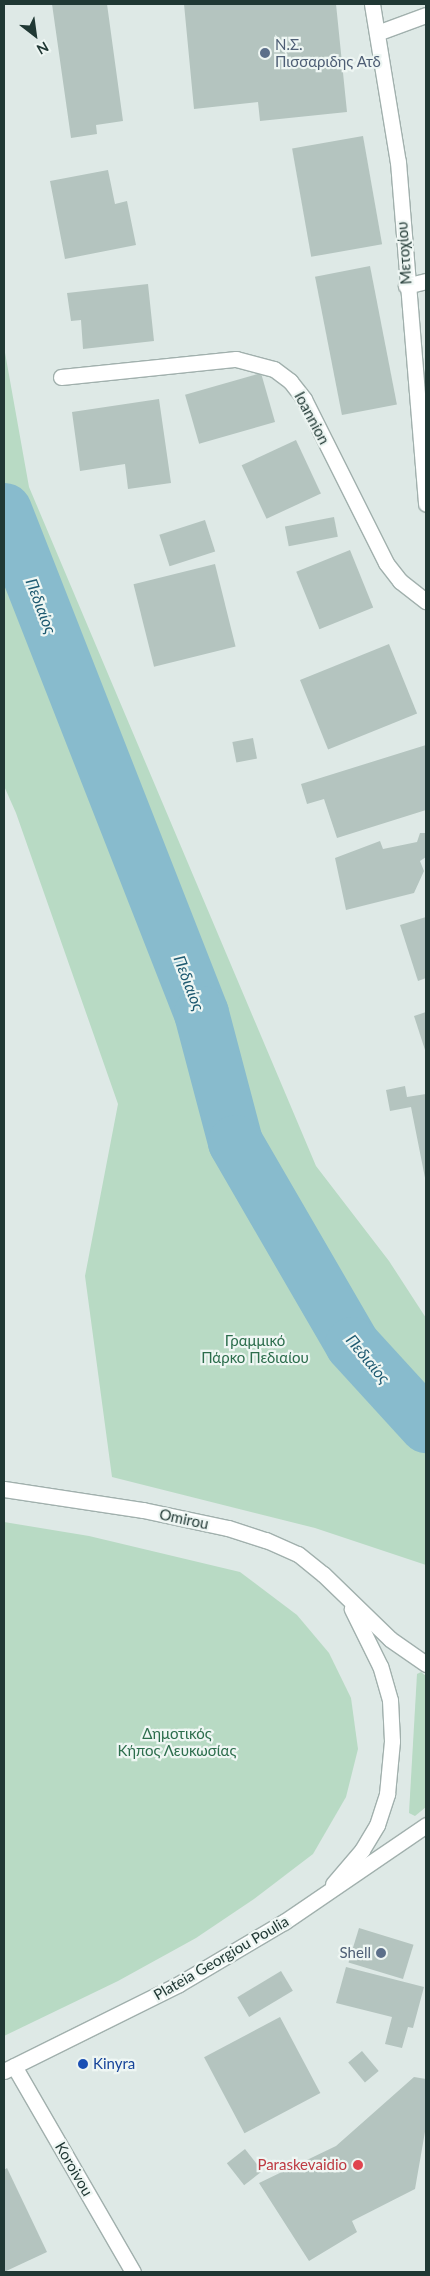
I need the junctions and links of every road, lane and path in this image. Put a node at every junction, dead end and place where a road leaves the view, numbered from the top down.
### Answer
1 (372, 4) edge
2 (426, 14) edge
3 (377, 33) junction
4 (426, 281) edge
5 (406, 286) junction
6 (61, 378) dead end
7 (426, 504) edge
8 (426, 602) edge
9 (4, 1489) edge
10 (345, 1597) junction
11 (426, 1664) edge
12 (424, 1829) edge
13 (323, 1896) junction
14 (9, 2069) edge
15 (133, 2272) edge

1 - 3 street, Μετοχίου
2 - 3 street
3 - 5 street, Μετοχίου
4 - 5 street
5 - 7 street, Μετοχίου
6 - 8 street, Ioannion
9 - 10 street, Omirou
10 - 11 street, Omirou
10 - 13 street, Omirou
12 - 13 street, Plateia Georgiou Poulia
13 - 14 street, Plateia Georgiou Poulia
14 - 15 street, Koroivou

